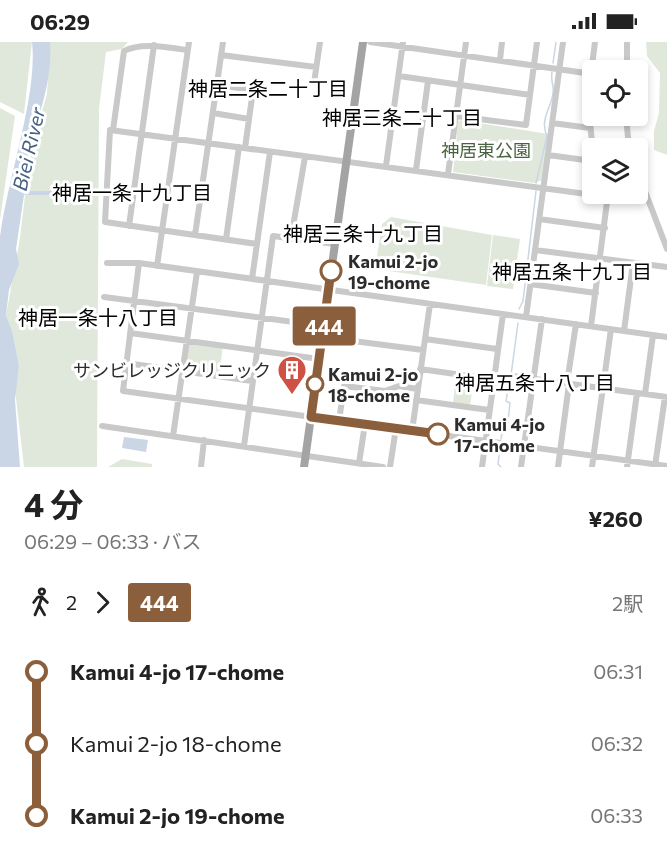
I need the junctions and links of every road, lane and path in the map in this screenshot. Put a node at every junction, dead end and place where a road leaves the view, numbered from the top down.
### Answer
1 (144, 42) edge
2 (189, 42) edge
3 (223, 42) edge
4 (320, 42) edge
5 (363, 42) edge
6 (370, 42) edge
7 (434, 42) edge
8 (466, 42) edge
9 (502, 42) edge
10 (537, 42) edge
11 (563, 42) edge
12 (595, 42) edge
13 (627, 42) edge
14 (403, 44) edge
15 (154, 45) junction
16 (187, 50) junction
17 (433, 51) junction
18 (221, 54) junction
19 (464, 55) junction
20 (500, 60) junction
21 (593, 60) edge
22 (627, 60) edge
23 (534, 65) junction
24 (316, 68) junction
25 (559, 69) junction
26 (582, 72) edge
27 (399, 76) junction
28 (428, 81) junction
29 (314, 83) dead end
30 (217, 85) junction
31 (460, 85) junction
32 (530, 95) junction
33 (213, 113) junction
34 (456, 116) junction
35 (249, 119) junction
36 (552, 123) junction
37 (590, 128) joint
38 (112, 130) junction
39 (142, 134) junction
40 (592, 138) edge
41 (175, 139) junction
42 (208, 143) junction
43 (242, 148) junction
44 (270, 152) junction
45 (548, 155) junction
46 (305, 157) junction
47 (582, 160) edge
48 (346, 162) junction
49 (386, 166) junction
50 (416, 170) junction
51 (448, 174) junction
52 (543, 188) junction
53 (582, 193) edge
54 (607, 204) edge
55 (647, 204) edge
56 (539, 219) junction
57 (129, 226) junction
58 (604, 228) junction
59 (162, 231) junction
60 (195, 235) junction
61 (291, 238) junction
62 (226, 239) junction
63 (257, 244) junction
64 (335, 244) junction
65 (667, 249) edge
66 (535, 250) junction
67 (600, 259) junction
68 (107, 263) dead end
69 (140, 263) junction
70 (633, 263) junction
71 (157, 266) junction
72 (667, 267) edge
73 (197, 272) junction
74 (252, 279) junction
75 (267, 281) junction
76 (530, 284) junction
77 (329, 290) junction
78 (596, 293) junction
79 (104, 297) dead end
80 (134, 301) junction
81 (430, 304) junction
82 (191, 308) junction
83 (502, 314) junction
84 (262, 317) junction
85 (526, 317) junction
86 (542, 319) junction
87 (576, 324) junction
88 (324, 326) junction
89 (591, 326) junction
90 (611, 329) junction
91 (624, 331) junction
92 (130, 333) junction
93 (654, 335) junction
94 (322, 337) junction
95 (667, 337) edge
96 (425, 339) junction
97 (187, 340) junction
98 (498, 349) junction
99 (423, 350) junction
100 (256, 351) junction
101 (319, 359) junction
102 (126, 363) junction
103 (420, 369) junction
104 (183, 370) junction
105 (533, 379) junction
106 (494, 380) junction
107 (252, 381) junction
108 (568, 383) junction
109 (603, 388) junction
110 (417, 389) junction
111 (637, 393) junction
112 (645, 394) junction
113 (666, 397) edge
114 (178, 399) junction
115 (416, 400) junction
116 (249, 408) junction
117 (489, 410) junction
118 (311, 417) junction
119 (339, 421) junction
120 (365, 424) junction
121 (102, 426) dead end
122 (396, 428) junction
123 (412, 431) junction
124 (174, 436) junction
125 (204, 440) junction
126 (485, 441) junction
127 (244, 446) junction
128 (524, 446) junction
129 (560, 451) junction
130 (306, 455) junction
131 (593, 456) junction
132 (359, 464) junction
133 (627, 464) edge
134 (655, 466) edge
135 (667, 466) edge
136 (201, 467) edge
137 (304, 467) edge
138 (383, 467) edge
139 (390, 467) edge
140 (482, 467) edge
141 (521, 467) edge
142 (558, 467) edge
143 (592, 467) edge

1 - 15 street
1 - 38 street
2 - 16 street
3 - 18 street
4 - 24 street
5 - 48 main road
6 - 14 street
7 - 17 street
8 - 19 street
9 - 20 street
10 - 23 street
11 - 25 street
12 - 21 street
13 - 22 street
14 - 17 street
14 - 27 street
15 - 16 street
15 - 39 street
16 - 41 street
17 - 19 street
18 - 24 street
18 - 30 street
19 - 20 street
19 - 31 street
20 - 23 street
23 - 25 street
23 - 32 street
24 - 29 street
25 - 26 street
25 - 36 street
27 - 28 street
27 - 49 street
28 - 31 street
28 - 50 street
30 - 33 street
30 - 35 street
31 - 32 street
31 - 34 street
32 - 34 street
33 - 35 street
33 - 42 street
34 - 51 street
35 - 43 street
36 - 37 street
36 - 45 street
37 - 40 street
38 - 39 street
38 - 57 street
39 - 41 street
39 - 57 street
41 - 42 street
41 - 59 street
42 - 43 street
42 - 60 street
43 - 44 street
43 - 62 street
44 - 46 street
44 - 63 street
45 - 47 street
45 - 52 street
46 - 48 street
46 - 61 street
48 - 49 street
48 - 64 main road
49 - 50 street
50 - 51 street
51 - 52 street
52 - 53 street
52 - 56 street
54 - 58 street
55 - 65 street
56 - 58 street
56 - 66 street
57 - 59 street
58 - 67 street
59 - 60 street
59 - 71 street
60 - 62 street
61 - 64 street
61 - 75 street
62 - 63 street
63 - 74 street
64 - 77 main road
66 - 67 street
66 - 76 street
67 - 70 street
67 - 78 street
68 - 69 street
69 - 71 street
69 - 80 street
70 - 72 street
70 - 91 street
71 - 73 street
73 - 74 street
73 - 82 street
74 - 75 street
75 - 77 street
75 - 84 street
76 - 78 street
76 - 85 street
77 - 81 street
77 - 88 main road
78 - 89 street
79 - 80 street
80 - 82 street
80 - 92 street
81 - 83 street
81 - 96 street
82 - 84 street
82 - 97 street
83 - 85 street
83 - 98 street
84 - 88 street
84 - 100 street
85 - 86 street
86 - 87 street
86 - 105 street
87 - 89 street
87 - 108 street
88 - 94 main road
89 - 90 street
90 - 91 street
90 - 109 street
91 - 93 street
92 - 97 street
92 - 102 street
93 - 95 street
93 - 112 street
94 - 99 street
94 - 101 main road
96 - 98 street
96 - 99 street
97 - 100 street
97 - 104 street
98 - 106 street
99 - 103 street
100 - 101 street
100 - 107 street
101 - 118 main road
102 - 104 street
102 - 114 street
103 - 106 street
103 - 110 street
104 - 107 street
104 - 114 street
105 - 106 street
105 - 108 street
105 - 128 street
106 - 117 street
107 - 116 street
108 - 109 street
108 - 129 street
109 - 111 street
109 - 131 street
110 - 115 street
110 - 119 street
111 - 112 street
111 - 133 street
112 - 113 street
113 - 134 street
114 - 116 street
114 - 124 street
115 - 117 street
115 - 123 street
116 - 118 street
116 - 127 street
117 - 126 street
118 - 119 street
118 - 130 main road
119 - 120 street
120 - 122 street
120 - 132 street
121 - 124 street
122 - 123 street
122 - 139 street
123 - 126 street
124 - 125 street
125 - 127 street
125 - 136 street
126 - 128 street
126 - 140 street
127 - 130 street
128 - 129 street
128 - 141 street
129 - 131 street
129 - 142 street
130 - 132 street
130 - 137 main road
131 - 133 street
131 - 143 street
132 - 138 street
133 - 134 street
134 - 135 street

